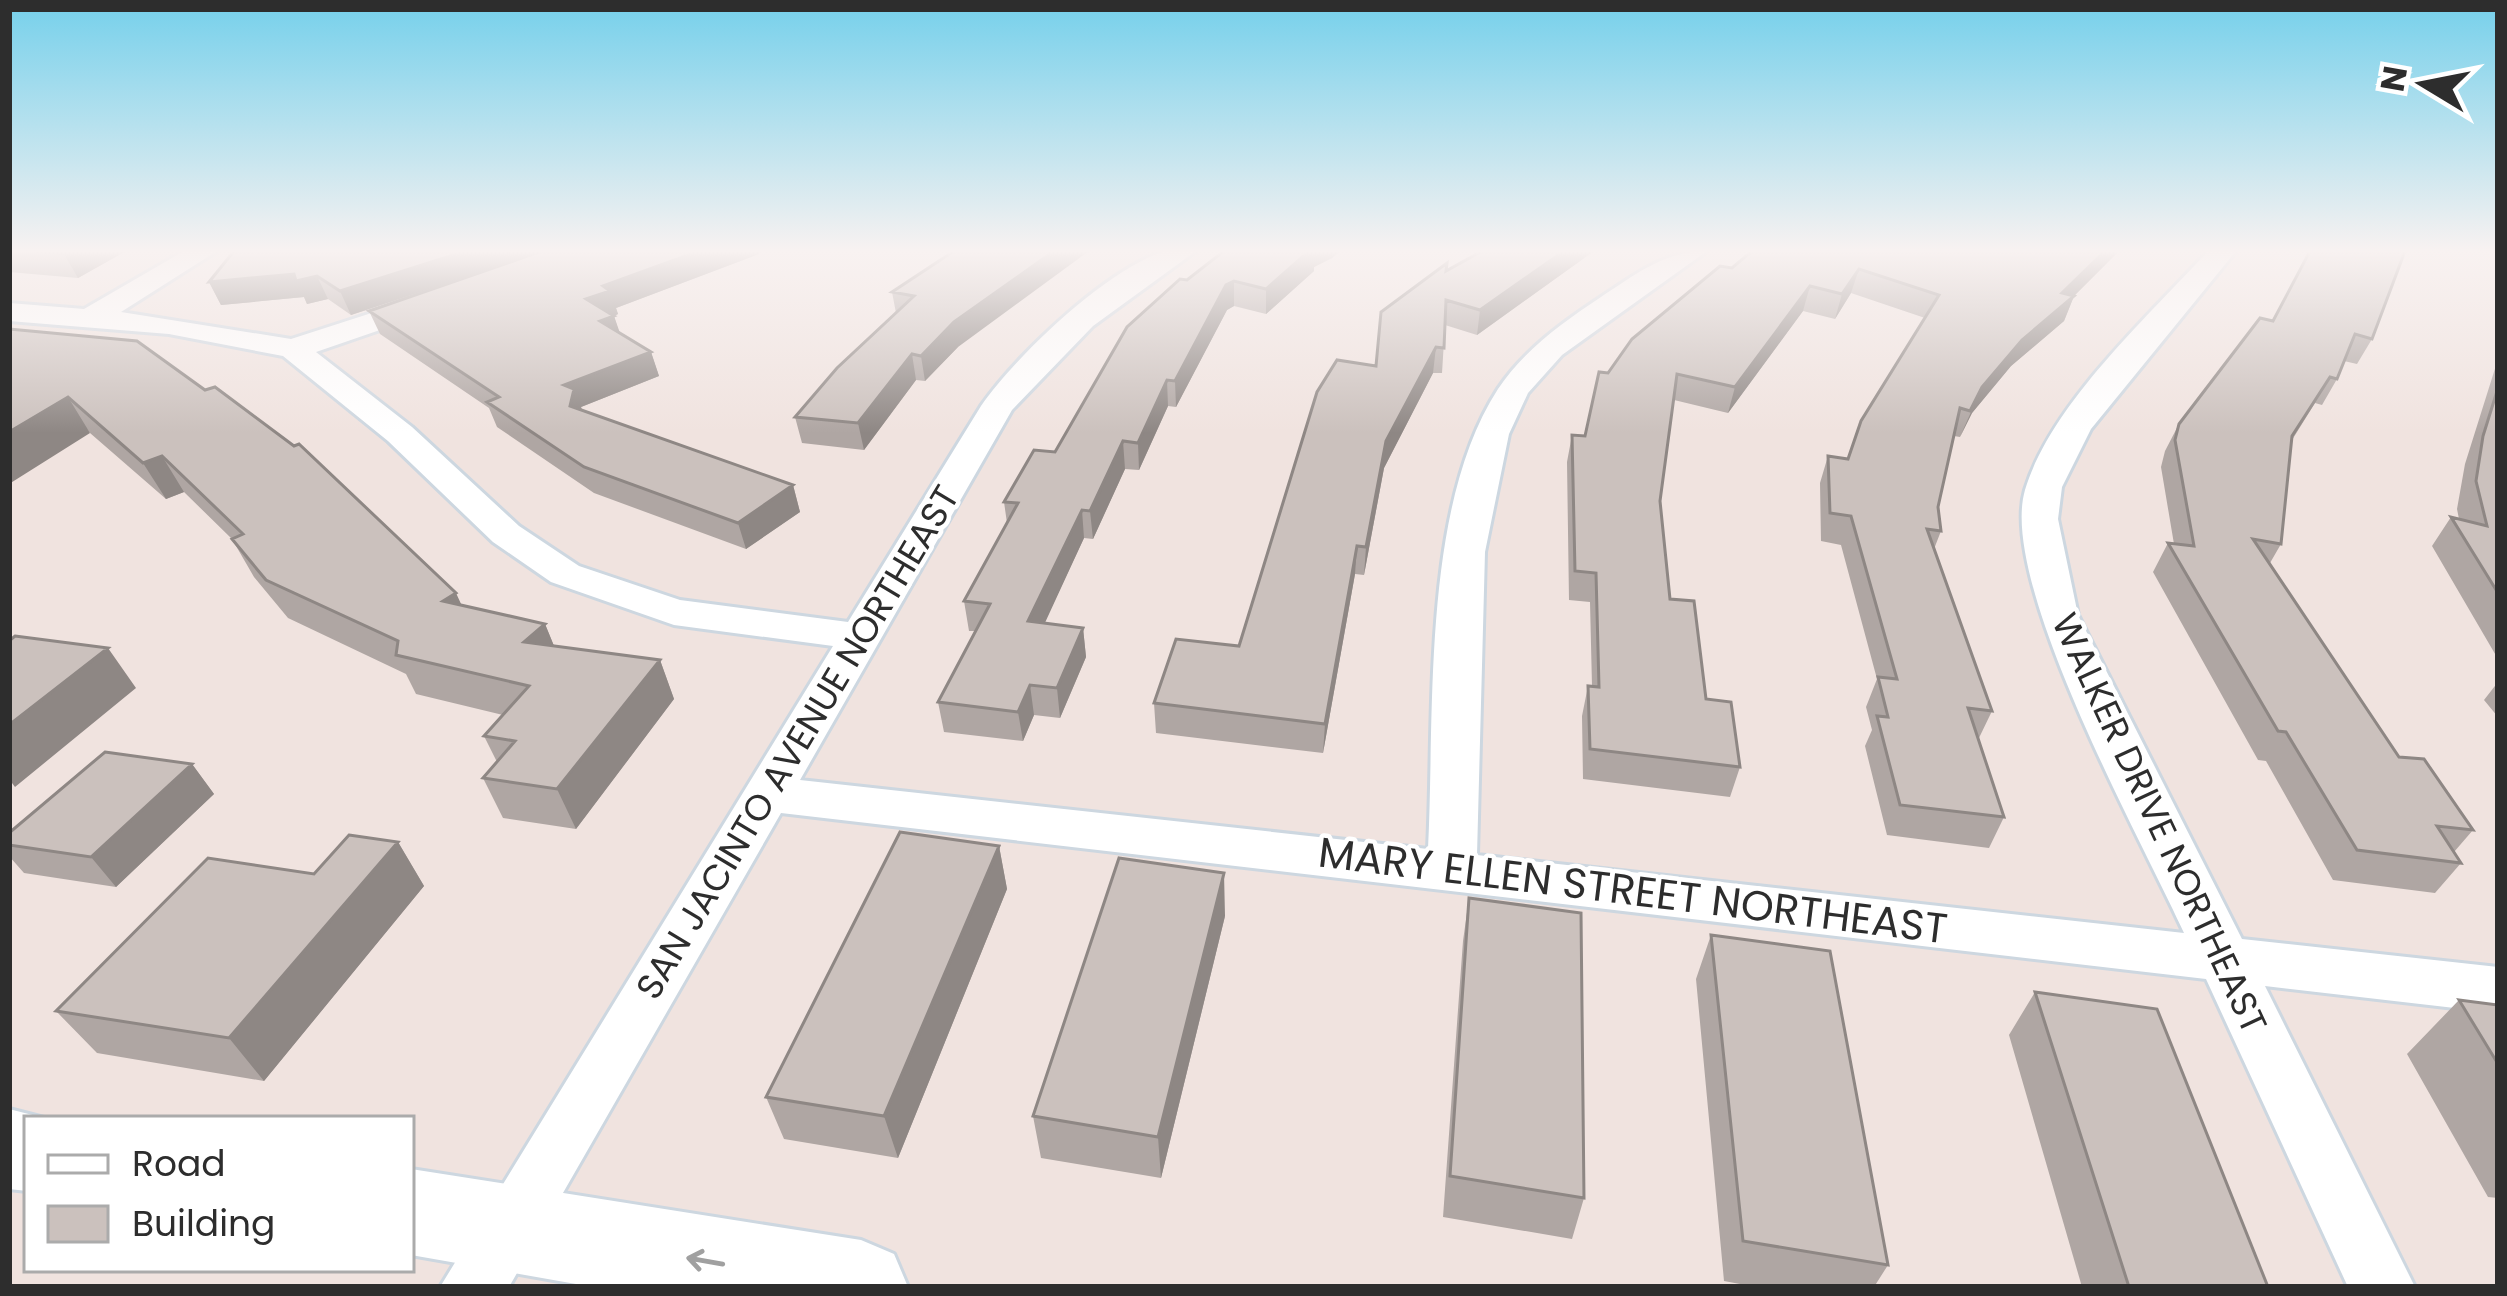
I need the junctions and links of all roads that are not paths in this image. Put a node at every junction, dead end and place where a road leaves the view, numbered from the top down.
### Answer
1 (102, 311) edge
2 (407, 311) edge
3 (1090, 311) edge
4 (1605, 311) edge
5 (2171, 311) edge
6 (9, 312) edge
7 (89, 319) junction
8 (293, 349) junction
9 (857, 636) junction
10 (766, 794) junction
11 (1452, 868) junction
12 (2222, 959) junction
13 (2498, 990) edge
14 (414, 1214) edge
15 (490, 1257) edge
16 (861, 1287) edge
17 (2382, 1287) edge

1 - 7 street
2 - 8 street
3 - 9 street, SAN JACINTO AVENUE NORTHEAST
4 - 11 street
5 - 12 street, WALKER DRIVE NORTHEAST
6 - 7 street
7 - 8 street
8 - 9 street
9 - 10 street, SAN JACINTO AVENUE NORTHEAST
10 - 11 street, MARY ELLEN STREET NORTHEAST
10 - 15 street, SAN JACINTO AVENUE NORTHEAST
11 - 12 street, MARY ELLEN STREET NORTHEAST
12 - 13 street, MARY ELLEN STREET NORTHEAST
12 - 17 street, WALKER DRIVE NORTHEAST
14 - 15 main road
16 -> 15 main road

